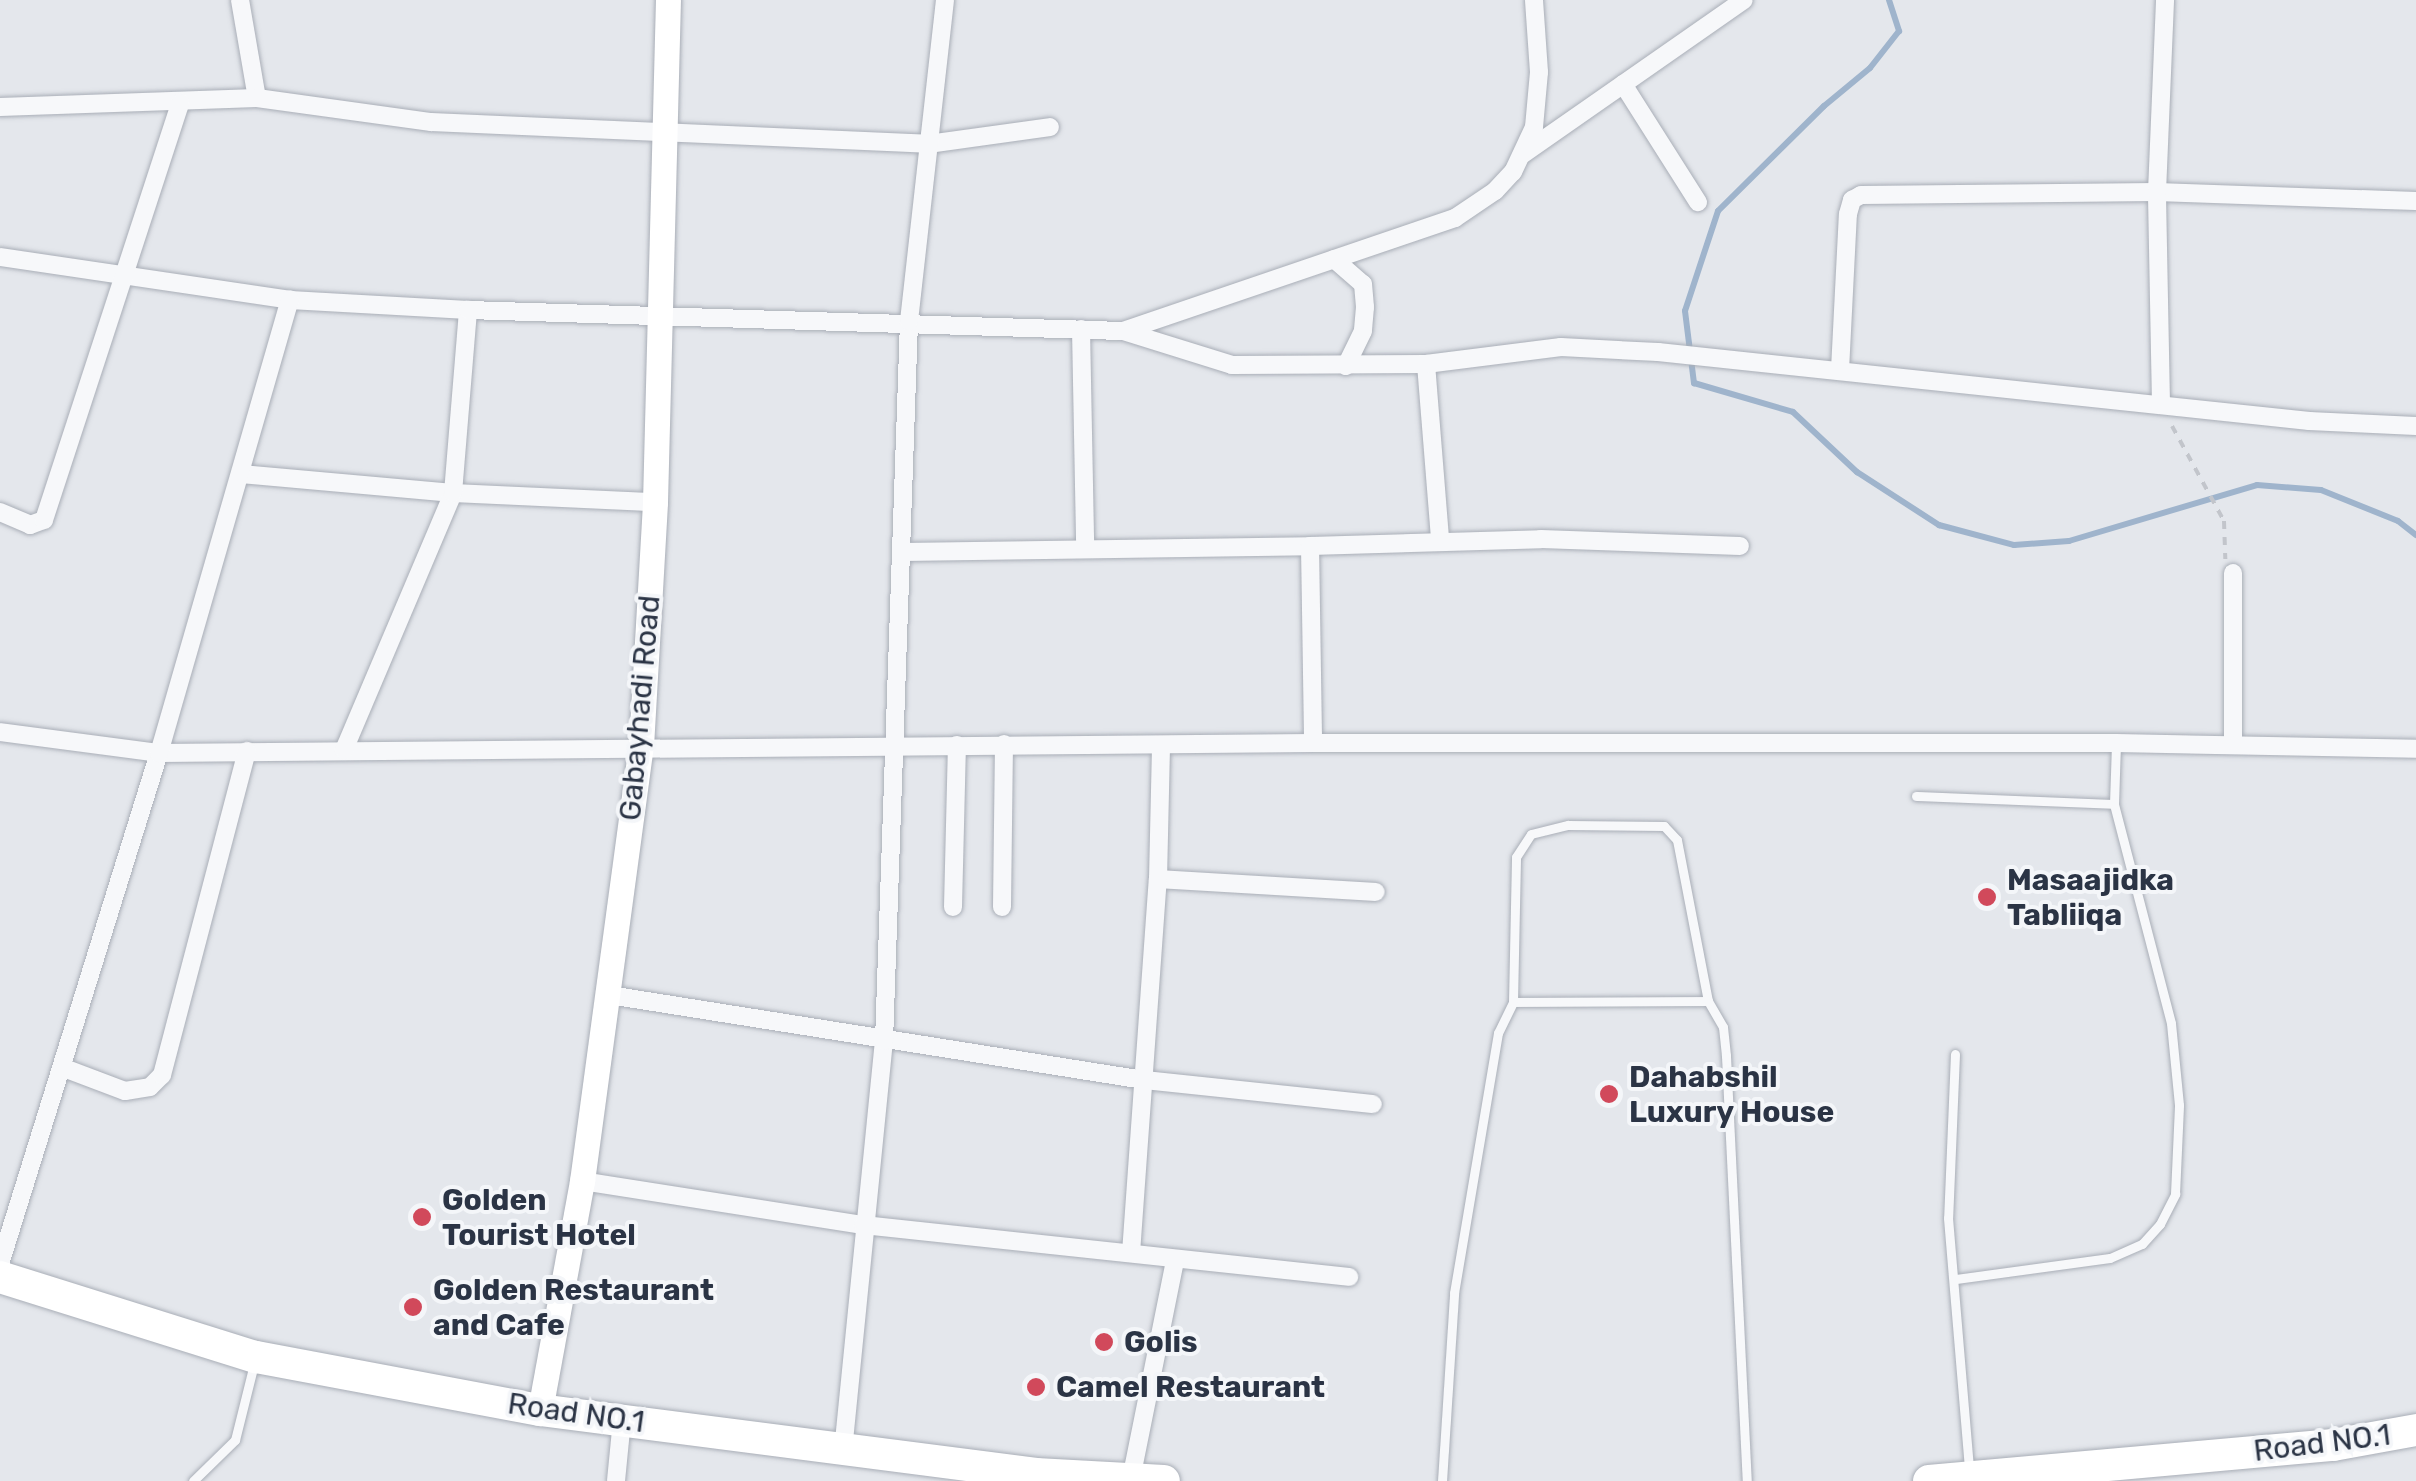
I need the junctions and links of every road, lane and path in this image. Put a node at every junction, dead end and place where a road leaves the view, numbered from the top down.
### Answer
1 (240, 0) edge
2 (668, 0) edge
3 (945, 0) edge
4 (1534, 0) edge
5 (1744, 0) edge
6 (2165, 0) edge
7 (1624, 84) junction
8 (256, 98) junction
9 (180, 103) junction
10 (0, 107) edge
11 (1050, 127) dead end
12 (665, 134) junction
13 (928, 144) junction
14 (1523, 154) junction
15 (2157, 192) junction
16 (2416, 201) edge
17 (1698, 202) dead end
18 (0, 257) edge
19 (1334, 260) junction
20 (121, 275) junction
21 (290, 300) junction
22 (468, 310) junction
23 (658, 317) junction
24 (909, 321) junction
25 (1081, 329) junction
26 (1123, 331) junction
27 (1426, 364) junction
28 (1346, 366) junction
29 (1840, 370) junction
30 (2161, 404) junction
31 (2416, 426) edge
32 (241, 474) junction
33 (453, 493) junction
34 (656, 502) junction
35 (0, 512) edge
36 (1440, 540) junction
37 (1310, 546) junction
38 (1740, 546) dead end
39 (1085, 547) junction
40 (904, 552) junction
41 (2233, 573) joint
42 (0, 732) edge
43 (1313, 742) junction
44 (2116, 743) junction
45 (1004, 744) junction
46 (957, 745) junction
47 (2233, 745) junction
48 (641, 746) junction
49 (1161, 746) junction
50 (891, 748) junction
51 (2416, 749) edge
52 (247, 750) junction
53 (344, 750) junction
54 (159, 753) junction
55 (1916, 796) dead end
56 (2114, 804) junction
57 (1158, 878) junction
58 (1376, 892) dead end
59 (953, 907) dead end
60 (1002, 907) dead end
61 (609, 995) junction
62 (1513, 1002) junction
63 (1708, 1002) junction
64 (884, 1041) junction
65 (1954, 1054) dead end
66 (64, 1068) junction
67 (1144, 1080) junction
68 (1373, 1104) dead end
69 (582, 1181) junction
70 (862, 1225) junction
71 (1131, 1253) junction
72 (1175, 1260) junction
73 (0, 1264) edge
74 (0, 1277) edge
75 (1349, 1277) dead end
76 (1956, 1279) junction
77 (256, 1357) junction
78 (540, 1410) junction
79 (622, 1420) junction
80 (2416, 1430) edge
81 (843, 1450) junction
82 (1036, 1477) edge
83 (1130, 1479) edge
84 (1969, 1480) edge
85 (193, 1481) edge
86 (616, 1481) edge
87 (1164, 1481) edge
88 (1442, 1481) edge
89 (1746, 1481) edge
90 (1929, 1481) edge

1 - 8 street
2 - 12 street, Gabayhadi Road
3 - 13 street
4 - 14 street
5 - 7 street
6 - 15 street
7 - 14 street
7 - 17 street
8 - 9 street
8 - 12 street
9 - 10 street
9 - 20 street
11 - 13 street
12 - 13 street
12 - 23 street, Gabayhadi Road
13 - 24 street
14 - 19 street
15 - 16 street
15 - 29 street
15 - 30 street
18 - 20 street
19 - 26 street
19 - 28 street
20 - 21 street
20 - 35 street
21 - 22 street
21 - 32 street
22 - 23 street
22 - 33 street
23 - 24 street
23 - 34 street, Gabayhadi Road
24 - 25 street
24 - 40 street
25 - 26 street
25 - 39 street
26 - 28 street
27 - 28 street
27 - 29 street
27 - 36 street
29 - 30 street
30 - 31 street
30 - 41 path
32 - 33 street
32 - 54 street
33 - 34 street
33 - 53 street
34 - 48 street, Gabayhadi Road
36 - 37 street
36 - 38 street
37 - 39 street
37 - 43 street
39 - 40 street
40 - 50 street
41 - 47 street
42 - 54 street
43 - 44 street
43 - 49 street
44 - 47 street
44 - 56 lane
45 - 46 street
45 - 49 street
45 - 60 street
46 - 50 street
46 - 59 street
47 - 51 street
48 - 50 street
48 - 53 street
48 - 61 street, Gabayhadi Road
49 - 57 street
50 - 64 street
52 - 53 street
52 - 54 street
52 - 66 street
54 - 66 street
55 - 56 lane
56 - 76 lane
57 - 58 street
57 - 67 street
61 - 64 street
61 - 69 street, Gabayhadi Road
62 - 63 lane
62 - 63 lane
62 - 88 lane
63 - 89 lane
64 - 67 street
64 - 70 street
65 - 76 lane
66 - 73 street
67 - 68 street
67 - 71 street
69 - 70 street
69 - 78 street, Gabayhadi Road
70 - 71 street
70 - 81 street
71 - 72 street
72 - 75 street
72 - 83 street
74 - 77 highway, Road NO.1
76 - 84 lane
77 - 78 highway, Road NO.1
77 - 85 lane
78 - 79 highway, Road NO.1
79 - 81 highway, Road NO.1
79 - 86 street
80 - 84 highway, Road NO.1
81 - 82 highway, Road NO.1
82 - 83 highway, Road NO.1
83 - 87 highway, Road NO.1
84 - 90 highway, Road NO.1

